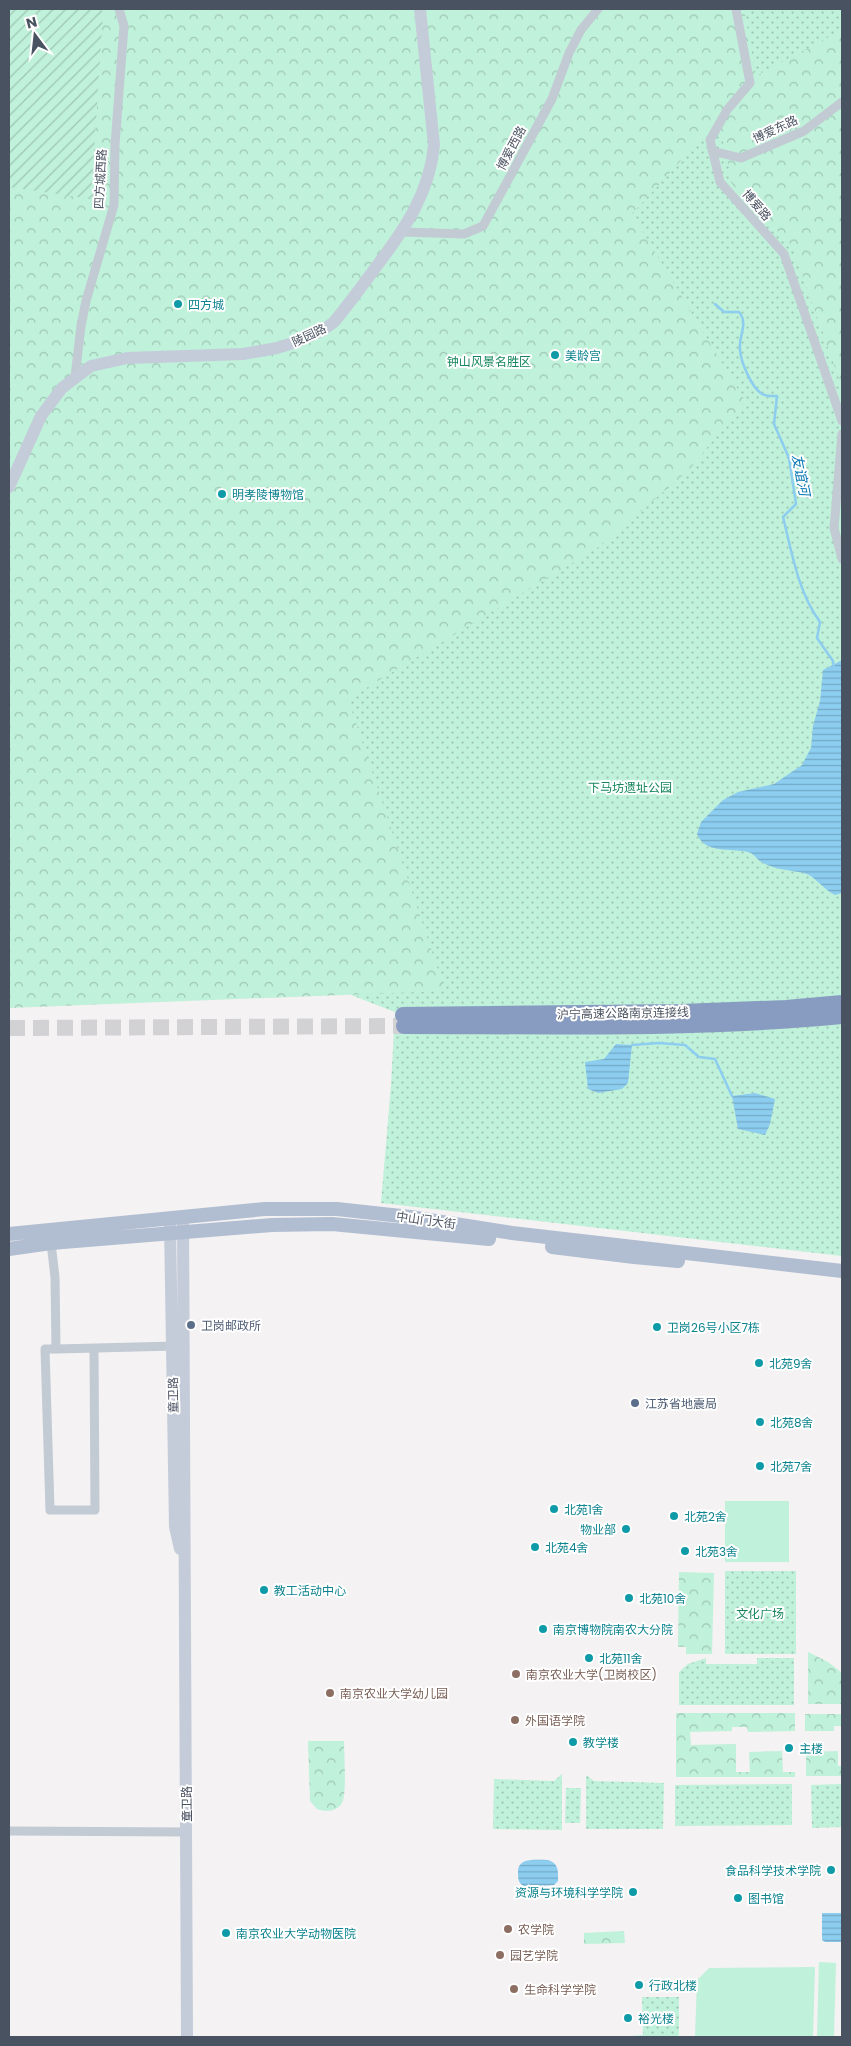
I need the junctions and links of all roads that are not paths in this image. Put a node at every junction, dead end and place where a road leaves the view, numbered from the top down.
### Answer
1 (119, 9) edge
2 (420, 9) edge
3 (598, 9) edge
4 (736, 9) edge
5 (842, 102) edge
6 (712, 152) junction
7 (403, 232) junction
8 (75, 377) junction
9 (842, 421) edge
10 (842, 434) edge
11 (9, 487) edge
12 (842, 560) edge
13 (842, 1003) edge
14 (842, 1016) edge
15 (177, 1217) junction
16 (177, 1232) junction
17 (9, 1234) edge
18 (52, 1243) junction
19 (9, 1249) edge
20 (842, 1271) edge
21 (842, 1279) edge
22 (178, 1346) junction
23 (56, 1349) junction
24 (94, 1349) junction
25 (9, 1832) edge
26 (186, 1832) junction
27 (187, 2037) edge

1 - 8 street, 四方城西路
2 - 7 street, 陵园路
3 - 7 street, 博爱西路
4 - 6 street, 博爱路
5 - 6 street, 博爱东路
6 - 9 street, 博爱路
7 - 8 street, 陵园路
8 - 11 street, 陵园路
10 - 12 street
13 - 14 highway, 沪宁高速公路南京连接线
15 - 16 street, 童卫路
15 - 17 main road, 中山门大街
15 - 20 main road, 中山门大街
16 - 18 main road, 中山门大街
16 - 21 main road, 中山门大街
16 - 22 street, 童卫路
18 - 19 main road, 中山门大街
18 - 23 street
22 - 24 street
22 - 26 street, 童卫路
23 - 24 street
23 - 24 street
25 - 26 street
26 - 27 street, 童卫路

